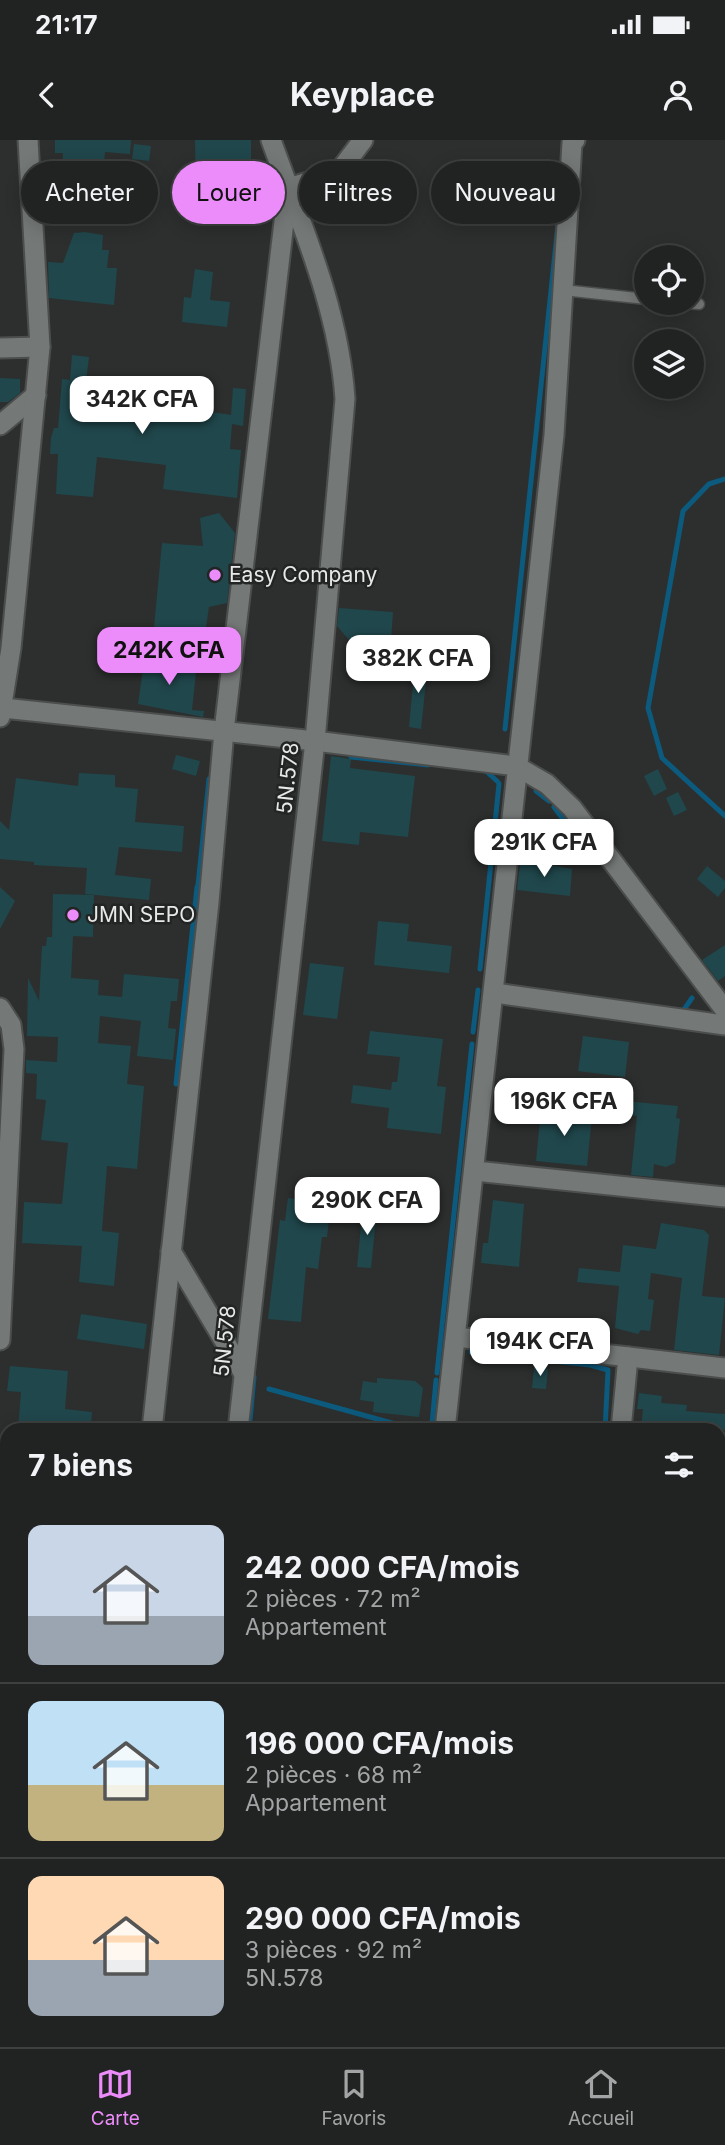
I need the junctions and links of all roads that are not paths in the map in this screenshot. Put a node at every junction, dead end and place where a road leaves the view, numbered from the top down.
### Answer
1 (28, 140) edge
2 (271, 140) edge
3 (363, 140) edge
4 (575, 140) edge
5 (288, 187) junction
6 (563, 290) junction
7 (634, 298) edge
8 (40, 347) junction
9 (0, 348) edge
10 (36, 395) junction
11 (0, 425) edge
12 (6, 653) edge
13 (1, 713) edge
14 (224, 732) junction
15 (315, 741) junction
16 (516, 766) junction
17 (495, 993) junction
18 (0, 1008) edge
19 (725, 1010) edge
20 (725, 1025) edge
21 (7, 1055) edge
22 (475, 1171) junction
23 (725, 1197) edge
24 (3, 1249) edge
25 (171, 1251) junction
26 (456, 1336) junction
27 (0, 1340) edge
28 (628, 1357) junction
29 (725, 1368) edge
30 (244, 1374) junction
31 (153, 1423) edge
32 (239, 1423) edge
33 (446, 1423) edge
34 (622, 1423) edge

1 - 8 street
2 - 5 street, 5N.578
3 - 5 street
4 - 6 street
5 - 14 street
5 - 15 street, 5N.578
6 - 7 lane
6 - 16 street
8 - 9 street
8 - 10 street
10 - 11 street
10 - 12 street
12 - 13 street
13 - 14 street
14 - 15 street
14 - 25 street
15 - 16 street
15 - 30 street, 5N.578
16 - 17 street
16 - 19 street
17 - 20 street
17 - 22 street
18 - 21 street
21 - 24 street
22 - 23 street
22 - 26 street
24 - 27 street
25 - 30 street
25 - 31 street
26 - 28 street
26 - 33 street
28 - 29 street
28 - 34 street
30 - 32 street, 5N.578

